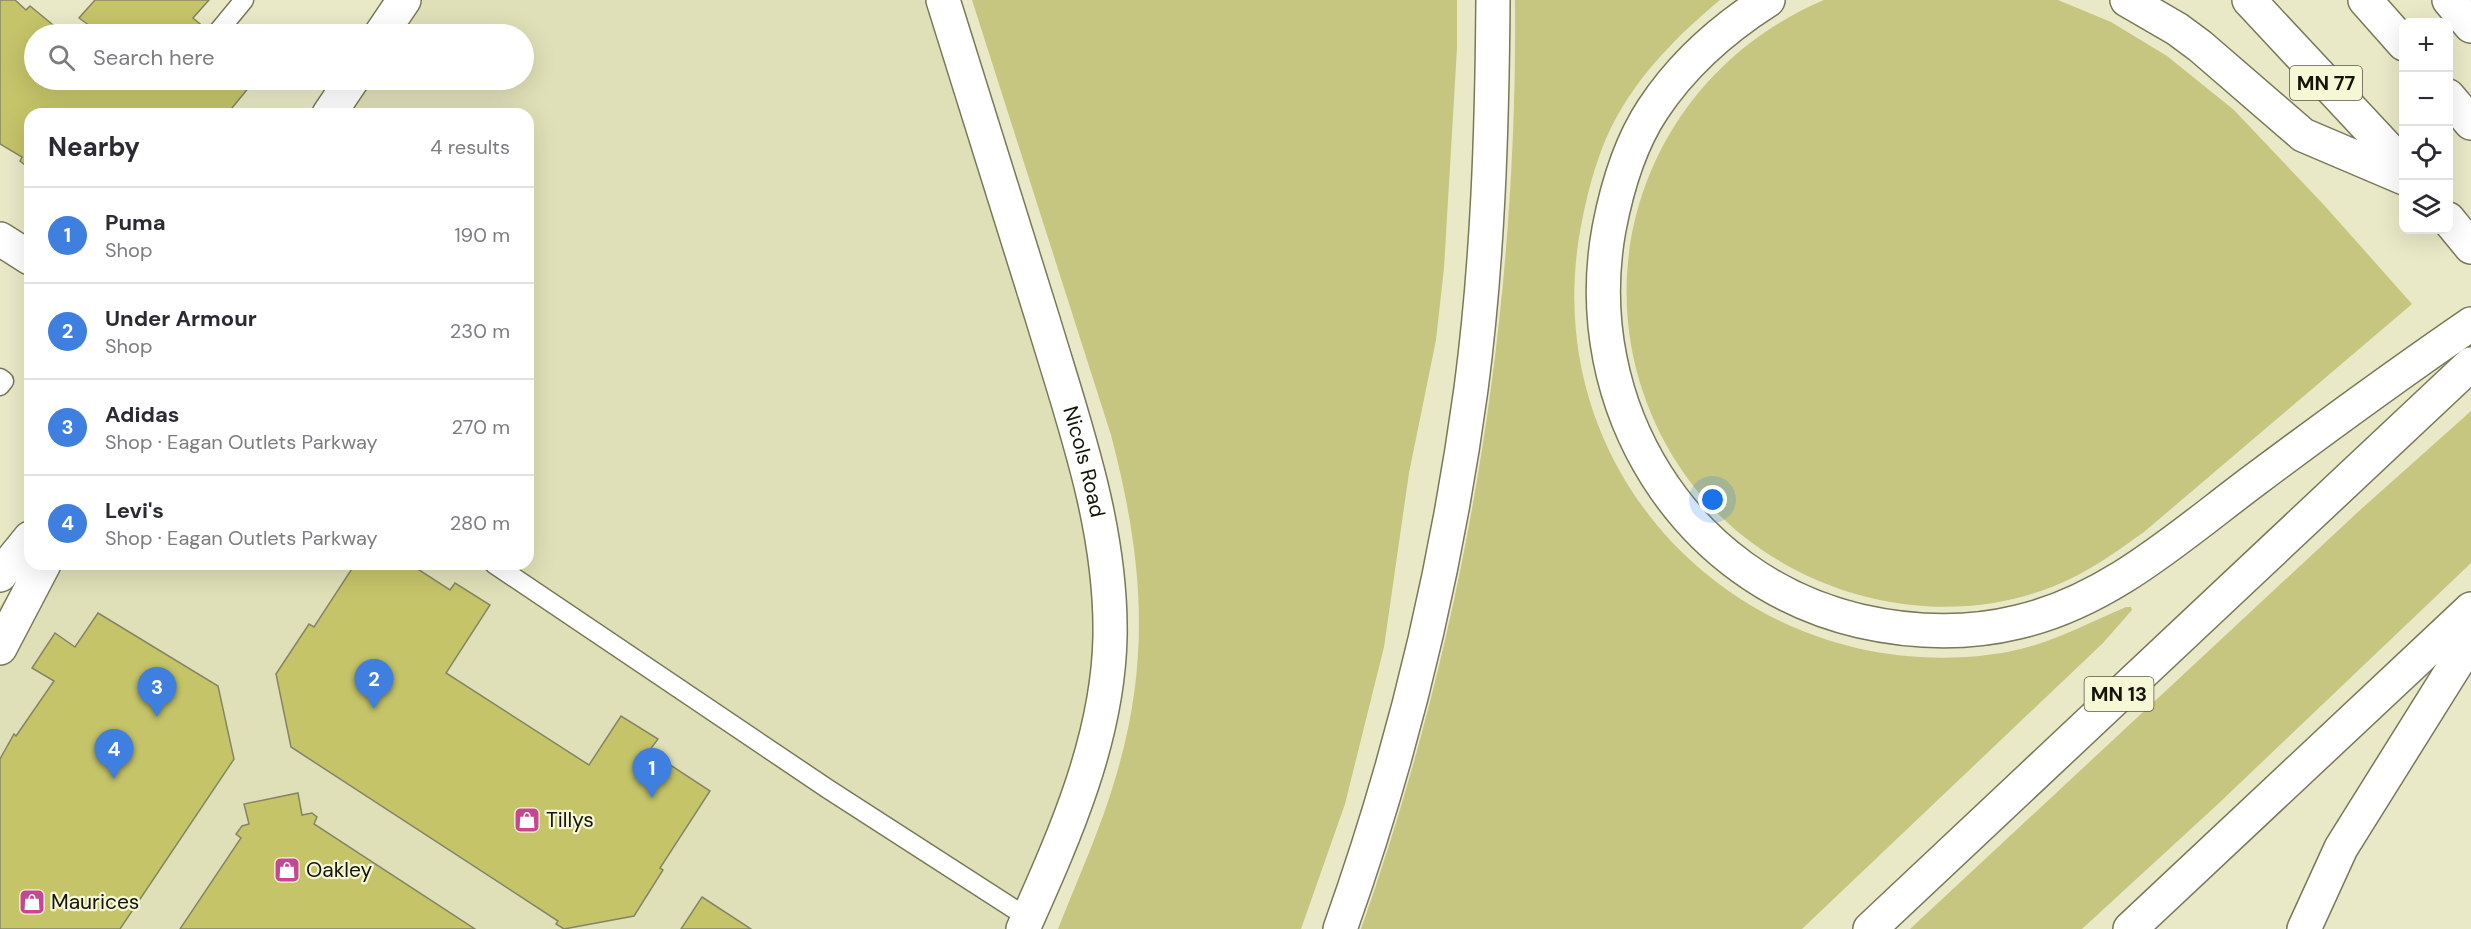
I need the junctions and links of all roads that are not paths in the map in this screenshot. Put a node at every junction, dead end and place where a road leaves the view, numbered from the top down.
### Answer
1 (244, 0) edge
2 (404, 0) edge
3 (943, 0) edge
4 (1493, 0) edge
5 (1767, 0) edge
6 (2127, 0) edge
7 (2249, 0) edge
8 (2365, 0) edge
9 (2449, 0) edge
10 (224, 24) edge
11 (388, 24) edge
12 (2471, 26) edge
13 (2399, 39) edge
14 (345, 90) edge
15 (2453, 102) edge
16 (333, 108) edge
17 (2471, 123) edge
18 (2399, 162) edge
19 (2399, 176) edge
20 (2453, 225) edge
21 (0, 238) edge
22 (2471, 247) edge
23 (24, 254) edge
24 (2471, 324) edge
25 (2471, 364) edge
26 (0, 378) edge
27 (0, 386) edge
28 (24, 545) edge
29 (41, 570) edge
30 (503, 570) edge
31 (0, 575) edge
32 (2469, 621) edge
33 (0, 648) edge
34 (1026, 923) edge
35 (1340, 929) edge
36 (1870, 929) edge
37 (2130, 929) edge
38 (2304, 929) edge

1 - 10 lane
2 - 11 main road
3 - 34 main road, Nicols Road
4 - 35 main road
5 - 24 main road
6 - 19 main road
7 - 18 main road, MN 77
8 - 13 main road
9 - 12 main road
14 - 16 main road
15 - 17 main road
20 - 22 main road
21 - 23 main road
25 - 36 main road, MN 13
26 - 27 lane
28 - 31 main road
29 - 33 main road
30 - 34 lane
32 - 37 main road
32 - 38 main road

